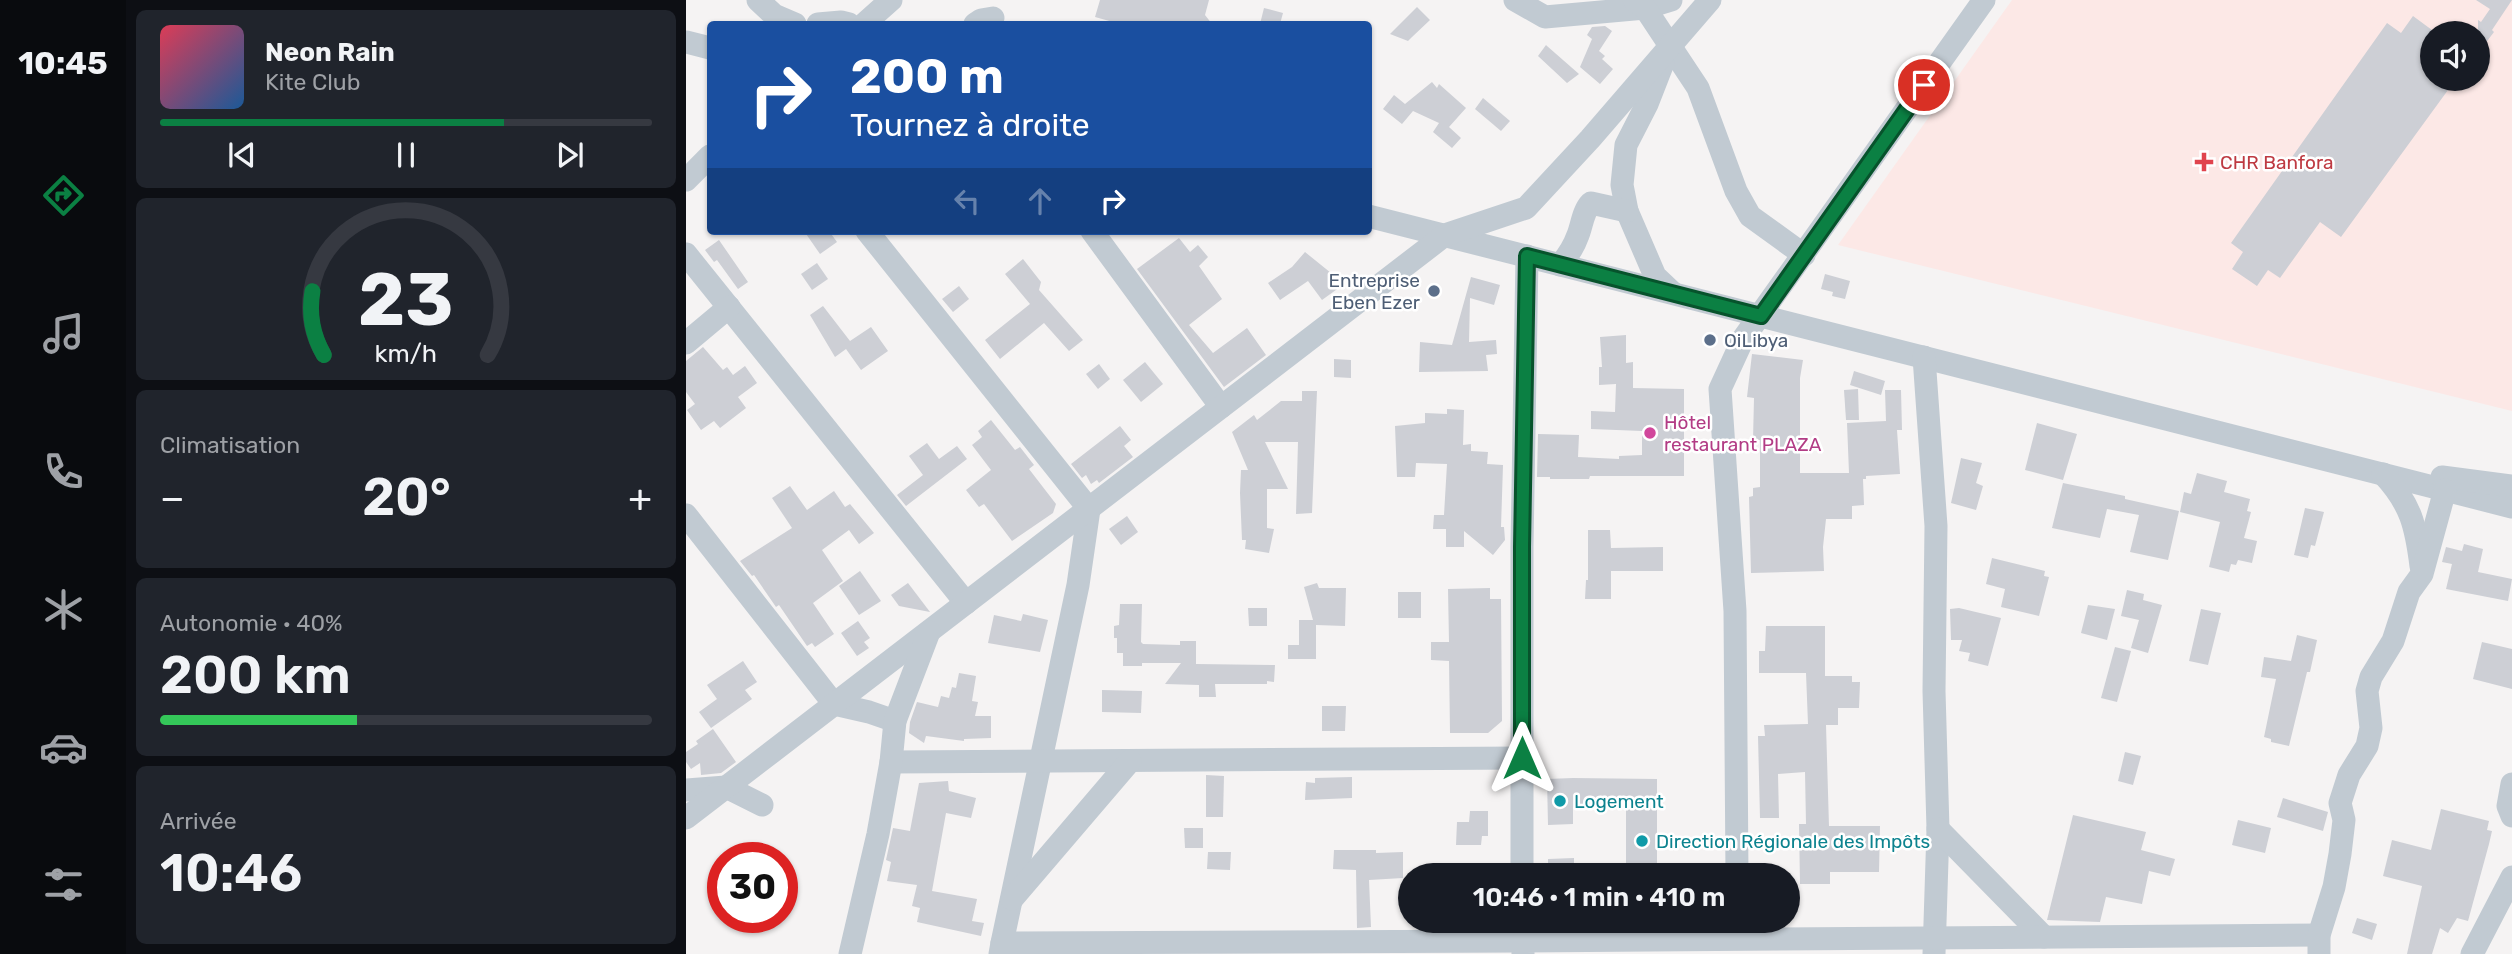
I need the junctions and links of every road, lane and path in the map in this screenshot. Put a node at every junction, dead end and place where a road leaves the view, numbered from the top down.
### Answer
1 (758, 0) edge
2 (891, 0) edge
3 (1515, 0) edge
4 (1671, 0) edge
5 (1710, 0) edge
6 (1984, 0) edge
7 (1641, 3) edge
8 (787, 21) edge
9 (848, 21) edge
10 (686, 42) edge
11 (707, 47) edge
12 (1670, 47) junction
13 (707, 159) edge
14 (686, 180) edge
15 (1627, 211) junction
16 (1372, 217) edge
17 (870, 235) edge
18 (1095, 235) edge
19 (1446, 235) junction
20 (686, 254) edge
21 (1804, 255) junction
22 (1527, 256) junction
23 (1560, 265) junction
24 (1672, 293) junction
25 (729, 307) junction
26 (1761, 316) junction
27 (686, 343) edge
28 (1924, 357) junction
29 (1221, 407) junction
30 (2373, 472) junction
31 (2512, 486) edge
32 (2445, 490) junction
33 (2512, 507) edge
34 (1088, 509) junction
35 (686, 515) edge
36 (2423, 575) junction
37 (965, 603) junction
38 (929, 631) junction
39 (834, 704) junction
40 (895, 721) junction
41 (1522, 758) junction
42 (1040, 761) junction
43 (1130, 761) junction
44 (891, 762) junction
45 (2512, 784) edge
46 (726, 787) junction
47 (686, 790) edge
48 (762, 805) dead end
49 (2512, 816) edge
50 (686, 818) edge
51 (1938, 829) junction
52 (1522, 863) edge
53 (1737, 863) edge
54 (2511, 883) edge
55 (1010, 902) junction
56 (2044, 937) junction
57 (1735, 938) edge
58 (1522, 939) edge
59 (2319, 945) edge
60 (1933, 946) edge
61 (1001, 949) edge
62 (850, 954) edge
63 (2472, 954) edge

1 - 8 street
2 - 9 street
3 - 7 street
4 - 7 street
5 - 12 street
6 - 21 street
7 - 12 street
10 - 11 street
12 - 15 street
12 - 19 street
12 - 21 street
13 - 14 street
15 - 23 street
15 - 24 street
16 - 19 street
17 - 34 street
18 - 29 street
19 - 22 street
19 - 29 street
20 - 25 street
21 - 26 street
22 - 23 street
22 - 41 street
23 - 24 street
24 - 26 street
25 - 27 street
25 - 37 street
26 - 28 street
26 - 53 street
28 - 30 street
28 - 51 street
29 - 34 street
30 - 31 street
30 - 32 street
30 - 36 street
32 - 33 street
32 - 36 street
34 - 37 street
34 - 42 street
35 - 39 street
36 - 59 street
37 - 38 street
38 - 39 street
38 - 40 street
39 - 40 street
39 - 46 street
40 - 44 street
41 - 43 street
41 - 52 street
42 - 43 street
42 - 44 street
42 - 55 street
43 - 55 street
44 - 62 street
45 - 49 street
46 - 47 street
46 - 48 street
46 - 50 street
51 - 56 street
51 - 60 street
54 - 63 street
55 - 61 street
56 - 59 street
56 - 60 street
57 - 58 street
57 - 60 street
58 - 61 street

